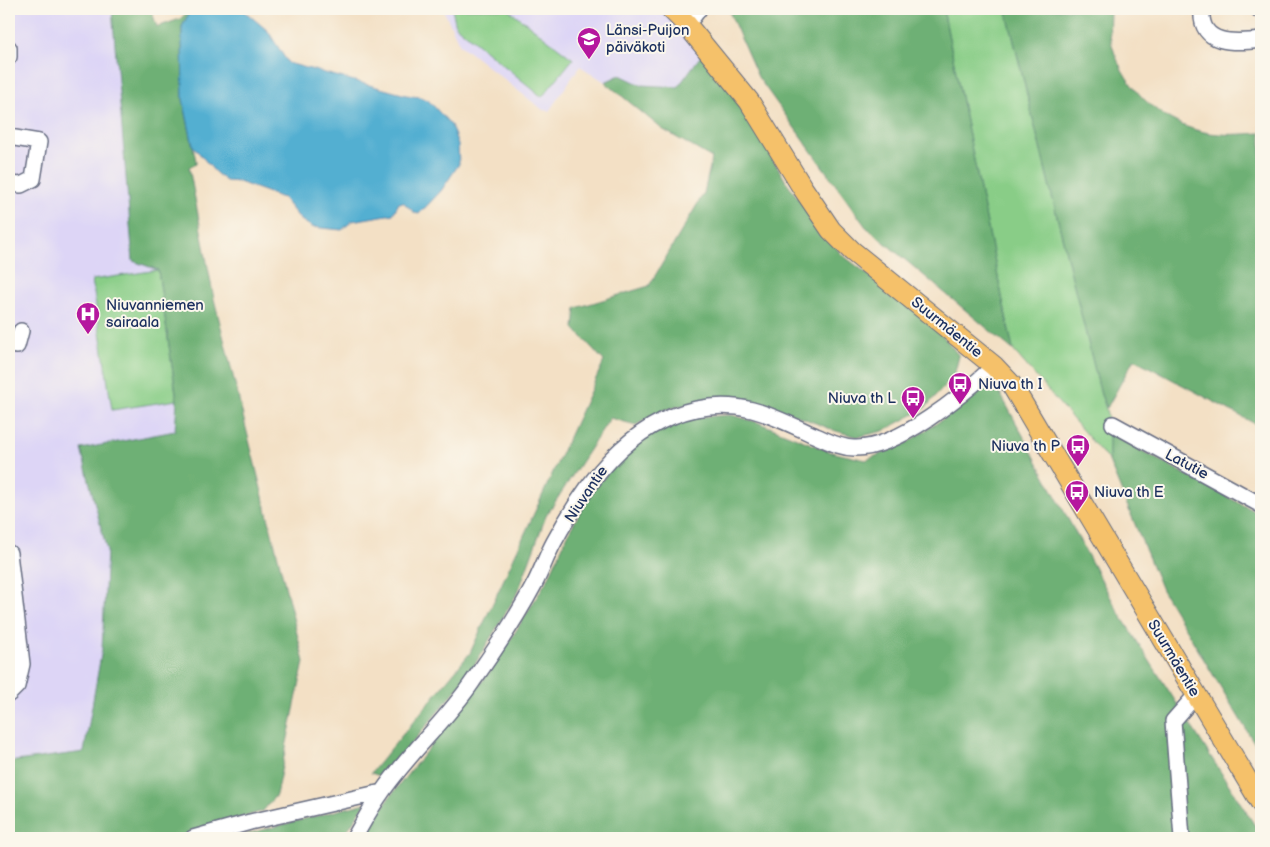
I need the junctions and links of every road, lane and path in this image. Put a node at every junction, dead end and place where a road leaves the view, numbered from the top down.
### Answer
1 (671, 9) edge
2 (699, 9) edge
3 (1202, 9) edge
4 (687, 25) junction
5 (1261, 40) edge
6 (9, 48) edge
7 (9, 57) edge
8 (9, 136) edge
9 (9, 184) edge
10 (21, 331) dead end
11 (9, 345) edge
12 (994, 366) junction
13 (1113, 424) dead end
14 (1261, 504) edge
15 (9, 553) edge
16 (9, 694) edge
17 (1196, 695) junction
18 (382, 792) junction
19 (1261, 803) edge
20 (193, 838) edge
21 (354, 838) edge
22 (1182, 838) edge

1 - 4 main road, Suurmäentie
2 - 4 street
3 - 5 street
4 - 12 main road, Suurmäentie
6 - 7 street
8 - 9 street
10 - 11 street
12 - 17 main road, Suurmäentie
12 - 18 street, Niuvantie
13 - 14 street, Latutie
15 - 16 street
17 - 19 main road, Suurmäentie
17 - 22 street
18 - 20 street
18 - 21 street, Niuvantie

